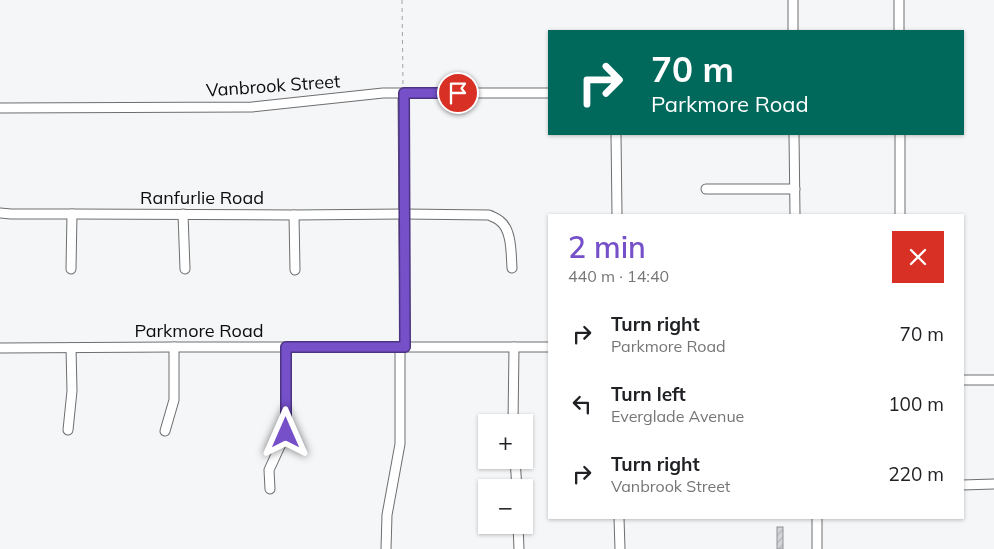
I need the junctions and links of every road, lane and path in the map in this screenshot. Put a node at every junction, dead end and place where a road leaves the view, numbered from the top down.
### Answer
1 (402, 0) edge
2 (793, 0) edge
3 (899, 0) edge
4 (793, 30) edge
5 (899, 30) edge
6 (404, 93) junction
7 (548, 93) edge
8 (0, 108) edge
9 (616, 135) edge
10 (794, 135) edge
11 (900, 135) edge
12 (706, 189) dead end
13 (795, 189) junction
14 (0, 213) edge
15 (72, 214) junction
16 (183, 214) junction
17 (404, 214) junction
18 (616, 214) edge
19 (795, 214) edge
20 (900, 214) edge
21 (294, 215) junction
22 (512, 268) dead end
23 (185, 269) dead end
24 (71, 270) dead end
25 (295, 270) dead end
26 (174, 347) junction
27 (286, 347) junction
28 (403, 347) junction
29 (514, 347) junction
30 (548, 347) edge
31 (0, 348) edge
32 (71, 348) junction
33 (964, 380) edge
34 (994, 380) edge
35 (513, 414) edge
36 (68, 430) dead end
37 (165, 431) dead end
38 (964, 484) edge
39 (994, 484) edge
40 (270, 489) dead end
41 (619, 519) edge
42 (817, 519) edge
43 (518, 534) edge
44 (386, 549) edge
45 (519, 549) edge
46 (620, 549) edge
47 (817, 549) edge

1 - 6 path
2 - 4 street
3 - 5 street
6 - 7 street, Vanbrook Street
6 - 8 street, Vanbrook Street
6 - 17 street
9 - 18 street
10 - 13 street
11 - 20 street
12 - 13 street
13 - 19 street
14 - 15 street, Ranfurlie Road
15 - 16 street, Ranfurlie Road
15 - 24 street
16 - 21 street, Ranfurlie Road
16 - 23 street
17 - 21 street, Ranfurlie Road
17 - 22 street, Ranfurlie Road
17 - 28 street
21 - 25 street
26 - 27 street, Parkmore Road
26 - 32 street, Parkmore Road
26 - 37 street
27 - 28 street, Parkmore Road
27 - 40 street
28 - 29 street, Parkmore Road
28 - 44 street
29 - 30 street, Parkmore Road
29 - 35 street
31 - 32 street, Parkmore Road
32 - 36 street
33 - 34 street
38 - 39 street
41 - 46 street
42 - 47 street
43 - 45 street

